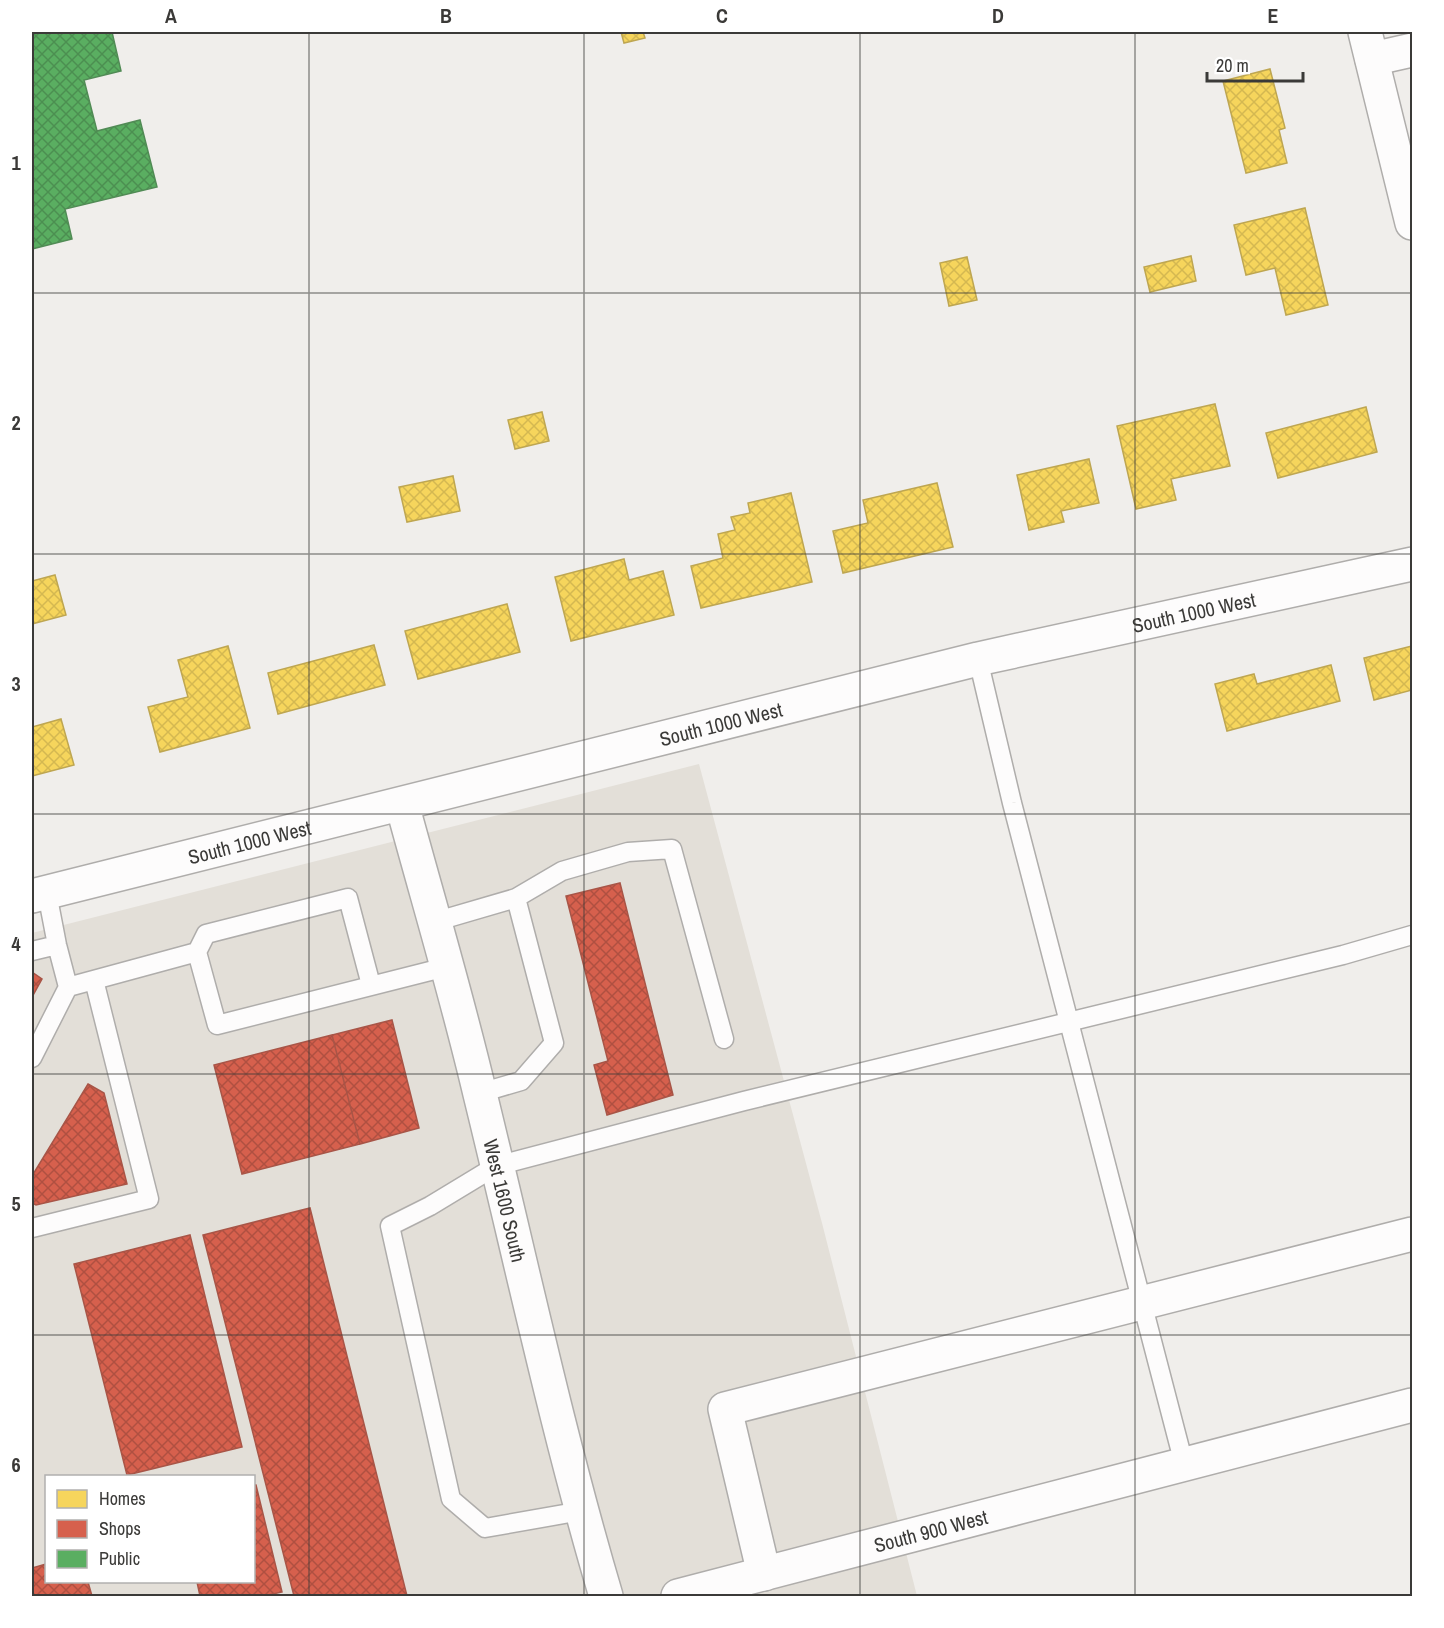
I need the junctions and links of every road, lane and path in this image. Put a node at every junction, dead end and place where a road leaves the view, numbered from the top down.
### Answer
1 (1369, 45) edge
2 (1413, 50) edge
3 (1413, 223) edge
4 (1413, 564) edge
5 (978, 659) junction
6 (402, 804) junction
7 (39, 894) edge
8 (516, 898) junction
9 (434, 922) junction
10 (1413, 935) edge
11 (57, 945) junction
12 (32, 951) edge
13 (198, 952) junction
14 (446, 967) junction
15 (94, 980) junction
16 (371, 985) junction
17 (68, 987) junction
18 (1069, 1021) junction
19 (37, 1035) edge
20 (724, 1039) dead end
21 (32, 1058) edge
22 (480, 1093) junction
23 (496, 1166) junction
24 (32, 1228) edge
25 (1413, 1234) edge
26 (1142, 1303) junction
27 (1413, 1405) edge
28 (1184, 1464) junction
29 (581, 1511) junction
30 (764, 1574) junction
31 (606, 1596) edge
32 (678, 1596) edge

1 - 2 street
1 - 3 street
4 - 5 street, South 1000 West
5 - 6 street, South 1000 West
5 - 18 lane
6 - 7 street, South 1000 West
6 - 9 street, West 1600 South
7 - 11 lane
8 - 9 lane
8 - 20 lane
8 - 22 lane
9 - 14 street, West 1600 South
10 - 18 lane
11 - 12 lane
11 - 17 lane
13 - 15 lane
13 - 16 lane
13 - 16 lane
14 - 16 lane
14 - 22 street, West 1600 South
15 - 17 lane
15 - 24 lane
17 - 19 lane
18 - 23 lane
18 - 26 lane
19 - 21 lane
22 - 23 street, West 1600 South
23 - 29 street, West 1600 South
23 - 29 lane
25 - 26 street
26 - 28 lane
26 - 30 street
27 - 28 street, South 900 West
28 - 30 street, South 900 West
29 - 31 street, West 1600 South
30 - 32 street, South 900 West

